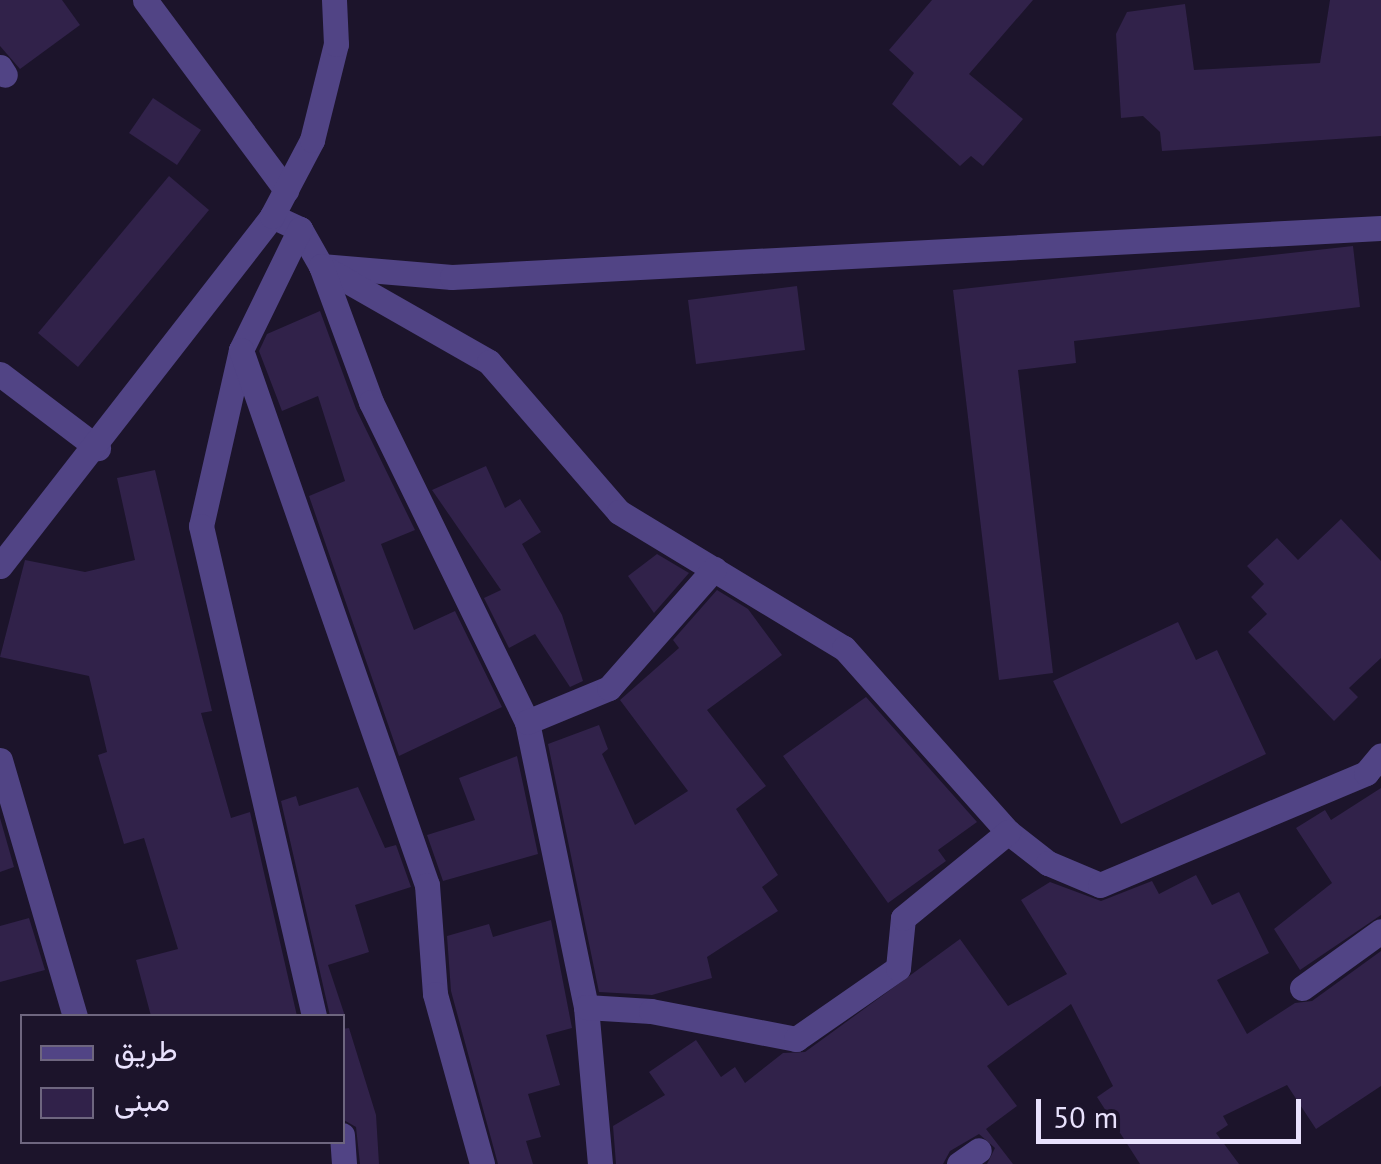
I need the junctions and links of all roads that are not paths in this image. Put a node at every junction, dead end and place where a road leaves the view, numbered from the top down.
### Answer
1 (146, 0) edge
2 (334, 0) edge
3 (286, 190) junction
4 (272, 216) junction
5 (300, 228) junction
6 (1381, 228) edge
7 (321, 266) junction
8 (240, 350) junction
9 (0, 374) edge
10 (98, 448) junction
11 (0, 566) edge
12 (714, 569) junction
13 (526, 722) junction
14 (1381, 755) edge
15 (0, 760) edge
16 (1008, 832) junction
17 (1381, 930) edge
18 (1302, 988) dead end
19 (586, 1007) junction
20 (74, 1014) edge
21 (314, 1014) edge
22 (482, 1164) edge
23 (600, 1164) edge

1 - 3 street
2 - 3 street
3 - 4 street
4 - 5 street
4 - 10 street
5 - 7 street
5 - 8 street
6 - 7 street
7 - 12 street
7 - 13 street
8 - 21 street
8 - 22 street
9 - 10 street
10 - 11 street
12 - 13 street
12 - 16 street
13 - 19 street
14 - 16 street
15 - 20 street
16 - 19 street
17 - 18 street
19 - 23 street

